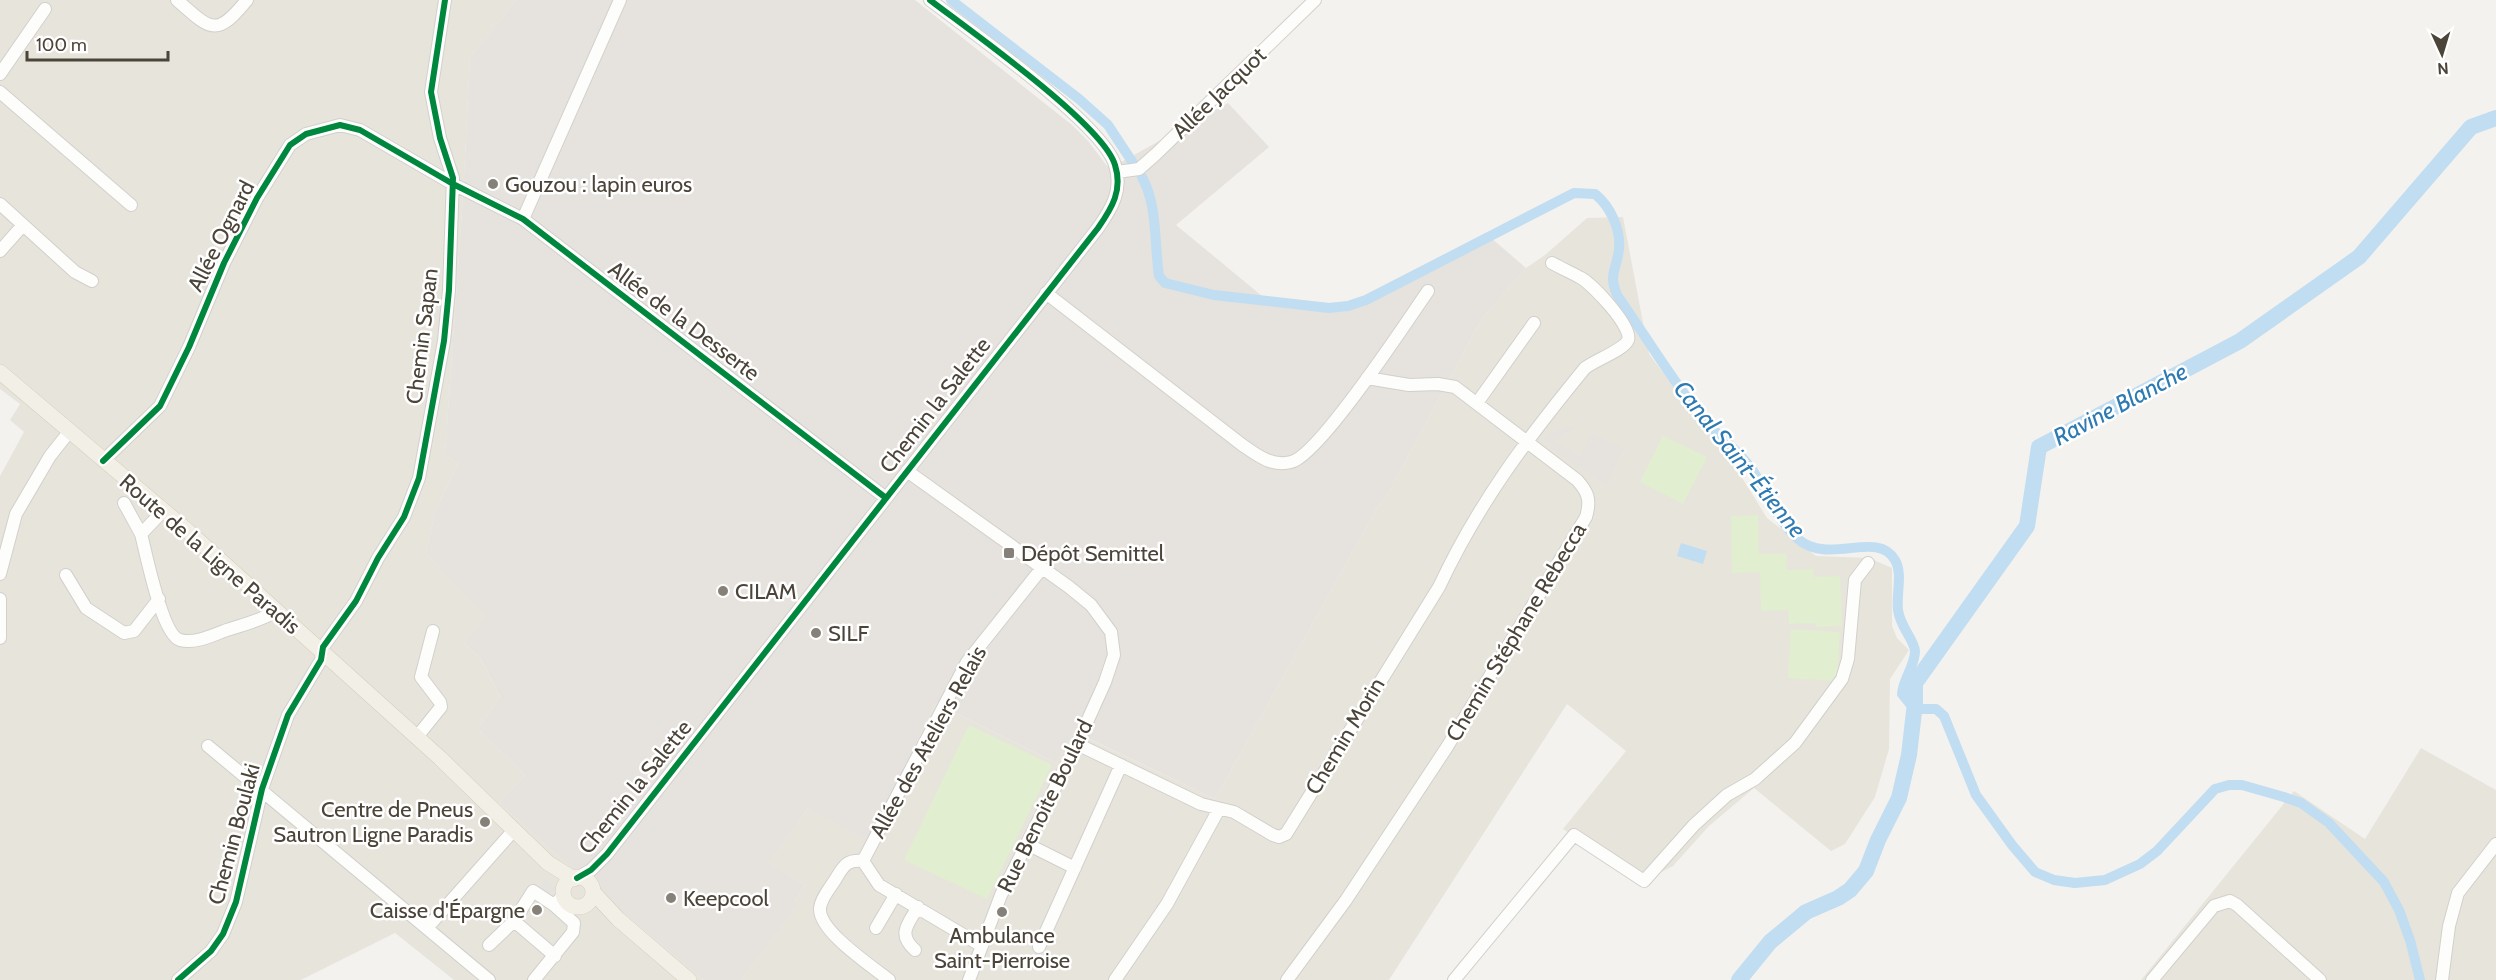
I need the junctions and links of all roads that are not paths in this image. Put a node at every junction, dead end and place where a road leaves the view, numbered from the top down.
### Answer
1 (177, 0) edge
2 (247, 0) edge
3 (445, 0) edge
4 (620, 0) edge
5 (930, 0) edge
6 (1315, 0) edge
7 (45, 9) dead end
8 (0, 74) edge
9 (0, 92) edge
10 (1117, 172) junction
11 (453, 184) junction
12 (0, 204) edge
13 (131, 205) dead end
14 (523, 219) junction
15 (23, 225) junction
16 (0, 251) edge
17 (1552, 263) dead end
18 (92, 281) dead end
19 (1428, 291) dead end
20 (1046, 293) junction
21 (1534, 323) dead end
22 (0, 372) edge
23 (1367, 378) junction
24 (1477, 403) junction
25 (69, 432) junction
26 (1526, 441) junction
27 (103, 460) junction
28 (907, 471) junction
29 (886, 498) junction
30 (124, 503) dead end
31 (163, 512) junction
32 (141, 534) junction
33 (1868, 563) dead end
34 (1042, 568) junction
35 (0, 574) edge
36 (66, 575) dead end
37 (0, 599) edge
38 (159, 599) junction
39 (276, 611) junction
40 (433, 631) dead end
41 (0, 638) edge
42 (323, 653) junction
43 (416, 738) junction
44 (1077, 744) junction
45 (208, 746) dead end
46 (1121, 765) junction
47 (262, 789) junction
48 (1219, 809) junction
49 (514, 830) junction
50 (1027, 844) junction
51 (2496, 844) edge
52 (607, 854) junction
53 (863, 861) junction
54 (1075, 868) junction
55 (566, 889) junction
56 (896, 894) junction
57 (590, 895) junction
58 (918, 907) junction
59 (514, 921) junction
60 (427, 928) junction
61 (876, 928) dead end
62 (489, 945) dead end
63 (982, 946) junction
64 (1039, 947) dead end
65 (915, 950) dead end
66 (555, 956) junction
67 (178, 980) edge
68 (489, 980) edge
69 (535, 980) edge
70 (689, 980) edge
71 (889, 980) edge
72 (969, 980) edge
73 (1115, 980) edge
74 (1287, 980) edge
75 (1454, 980) edge
76 (2152, 980) edge
77 (2320, 980) edge
78 (2442, 980) edge

1 - 2 street
3 - 11 street, Chemin Sapan
4 - 14 street
5 - 10 street
6 - 10 street, Allée Jacquot
7 - 8 street
9 - 13 street
10 - 20 street, Chemin la Salette
11 - 14 street, Allée de la Desserte
11 - 27 street, Allée Ognard
11 - 42 street, Chemin Sapan
12 - 15 street
14 - 29 street, Allée de la Desserte
15 - 16 street
15 - 18 street
17 - 26 street
19 - 23 street
20 - 23 street
20 - 28 street, Chemin la Salette
21 - 24 street
22 - 25 main road, Route de la Ligne Paradis
23 - 24 street, Chemin Stéphane Rebecca
24 - 26 street, Chemin Stéphane Rebecca
25 - 27 main road, Route de la Ligne Paradis
25 - 35 street
26 - 48 street, Chemin Morin
26 - 74 street, Chemin Stéphane Rebecca
27 - 31 main road, Route de la Ligne Paradis
28 - 29 street, Chemin la Salette
28 - 34 street
29 - 52 street, Chemin la Salette
30 - 32 street
31 - 32 street
31 - 39 main road, Route de la Ligne Paradis
32 - 38 street
33 - 75 street
34 - 44 street, Rue Benoite Boulard
34 - 53 street, Allée des Ateliers Relais
36 - 38 street
37 - 41 street
38 - 39 street
39 - 42 main road, Route de la Ligne Paradis
40 - 43 street
42 - 43 main road, Route de la Ligne Paradis
42 - 47 street, Chemin Boulaki
43 - 49 main road, Route de la Ligne Paradis
44 - 46 street, Chemin Morin
44 - 50 street, Rue Benoite Boulard
45 - 47 street
46 - 48 street, Chemin Morin
46 - 54 street
47 - 60 street
47 - 67 street, Chemin Boulaki
48 - 73 street
49 - 55 main road, Route de la Ligne Paradis
49 - 60 street
50 - 54 street
50 - 63 street, Rue Benoite Boulard
51 - 78 street
52 - 55 street, Chemin la Salette
52 - 57 street, Chemin la Salette
53 - 56 street
53 - 71 street
54 - 64 street
55 - 57 main road
55 - 57 main road
55 - 59 street
55 - 66 street
56 - 58 street
56 - 61 street
57 - 70 main road
58 - 63 street
58 - 65 street
59 - 62 street
59 - 66 street
60 - 68 street
63 - 72 street, Rue Benoite Boulard
66 - 69 street
76 - 77 street

